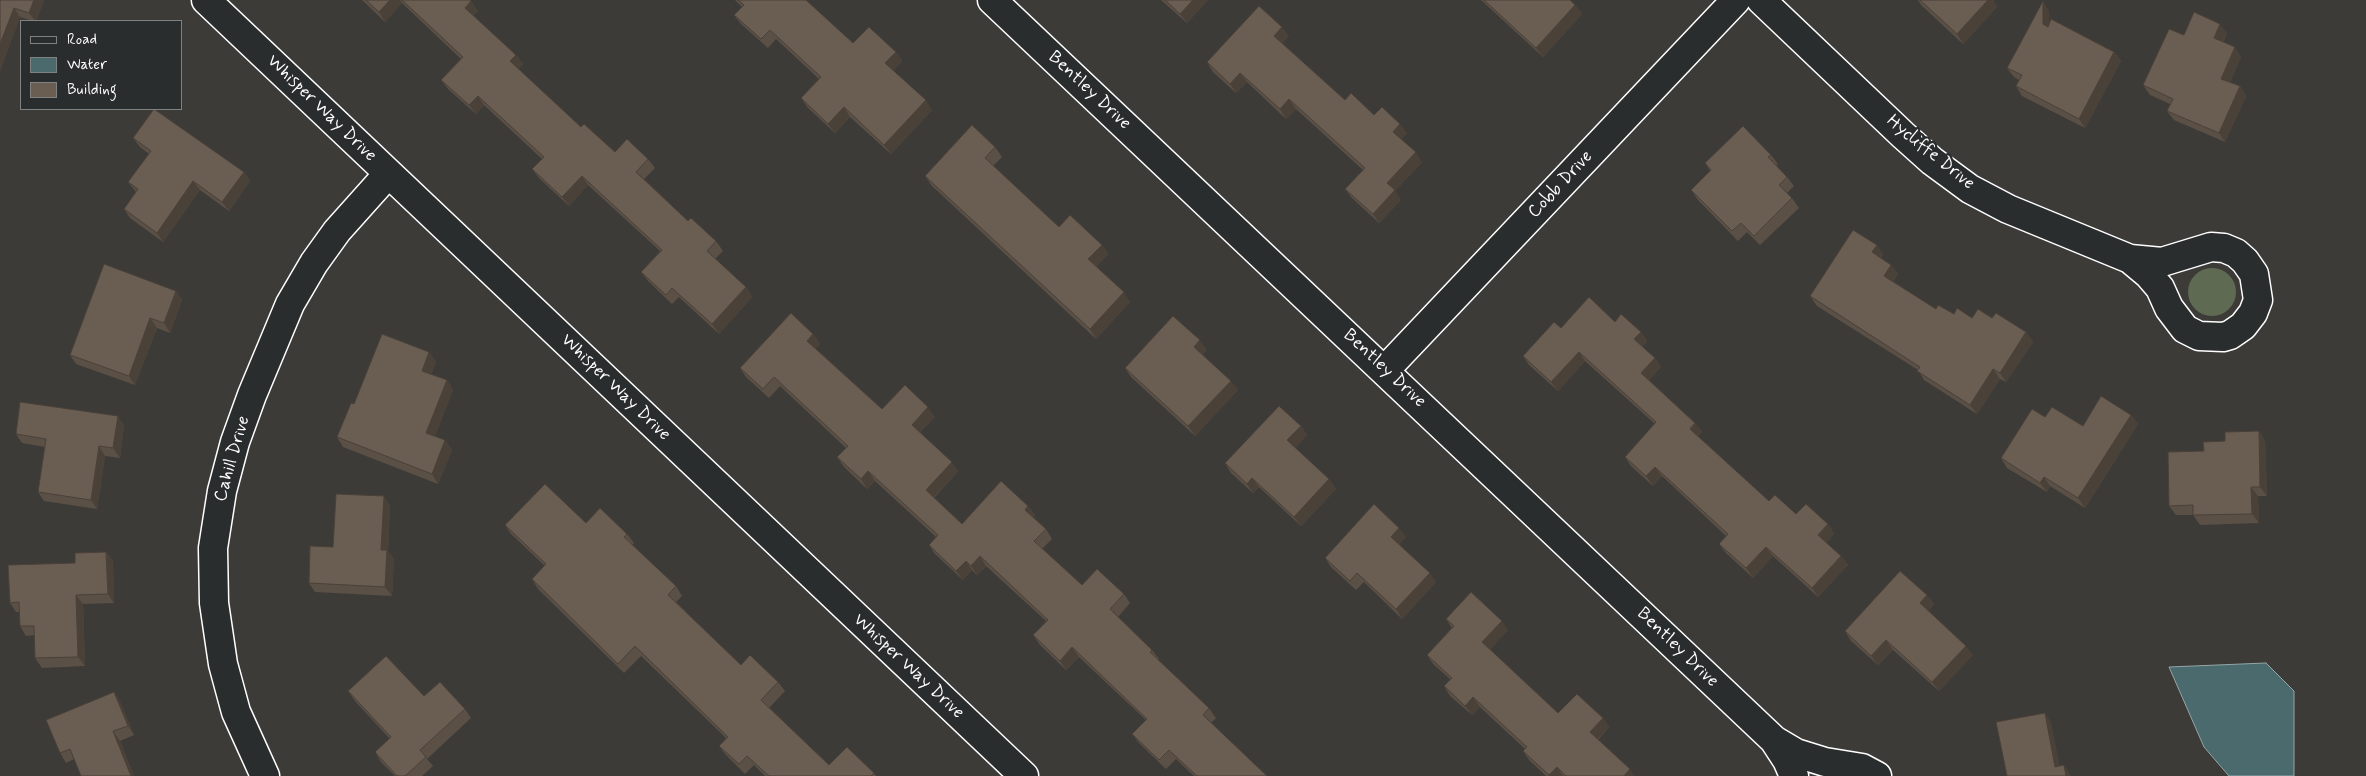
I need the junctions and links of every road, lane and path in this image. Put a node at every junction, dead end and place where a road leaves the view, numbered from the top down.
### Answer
1 (206, 0) edge
2 (992, 0) edge
3 (1736, 0) edge
4 (1761, 0) edge
5 (388, 174) junction
6 (2130, 259) junction
7 (1385, 370) junction
8 (1774, 740) junction
9 (265, 776) edge
10 (1024, 776) edge
11 (1794, 776) edge
12 (1877, 776) edge

1 - 5 street, Whisper Way Drive
2 - 7 street, Bentley Drive
3 - 7 street, Cobb Drive
4 - 6 street, Hycliffe Drive
5 - 9 street, Cahill Drive
5 - 10 street, Whisper Way Drive
6 - 6 street, Hycliffe Drive
7 - 8 street, Bentley Drive
8 - 11 street, Bentley Drive
8 - 12 street, Bentley Drive

